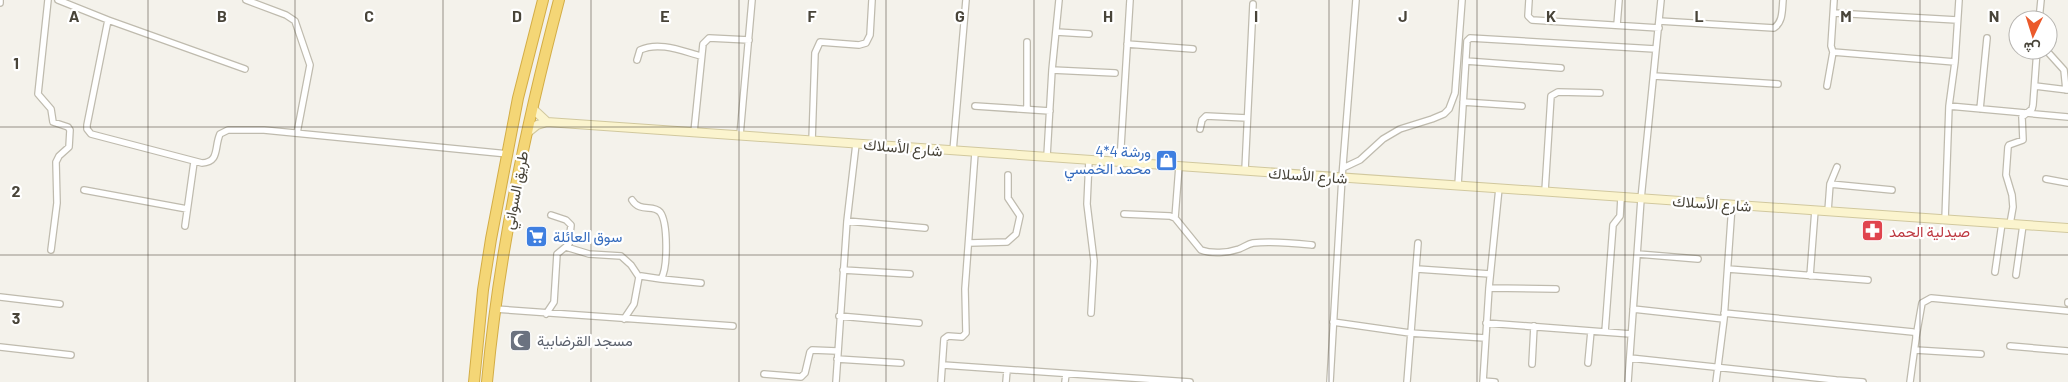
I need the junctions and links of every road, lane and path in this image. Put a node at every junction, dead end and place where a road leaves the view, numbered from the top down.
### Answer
1 (48, 0) edge
2 (58, 0) edge
3 (246, 0) edge
4 (543, 0) edge
5 (559, 0) edge
6 (752, 0) edge
7 (872, 0) edge
8 (966, 0) edge
9 (1059, 0) edge
10 (1130, 0) edge
11 (1356, 0) edge
12 (1462, 0) edge
13 (1529, 0) edge
14 (1619, 0) edge
15 (1662, 0) edge
16 (1783, 0) edge
17 (1834, 0) edge
18 (1959, 0) edge
19 (1253, 4) dead end
20 (1834, 13) junction
21 (108, 20) junction
22 (1957, 20) junction
23 (1659, 25) junction
24 (1617, 26) junction
25 (1056, 32) junction
26 (1090, 34) dead end
27 (1987, 38) dead end
28 (749, 40) junction
29 (1027, 42) dead end
30 (1127, 44) junction
31 (1193, 49) dead end
32 (1656, 49) junction
33 (1833, 52) junction
34 (701, 56) junction
35 (637, 60) dead end
36 (2036, 60) edge
37 (2055, 60) edge
38 (1466, 61) junction
39 (1955, 62) junction
40 (2068, 64) edge
41 (1561, 68) dead end
42 (245, 69) dead end
43 (1052, 70) junction
44 (2064, 70) junction
45 (1115, 73) dead end
46 (1654, 76) junction
47 (1778, 84) dead end
48 (1827, 86) dead end
49 (2035, 86) junction
50 (2067, 90) edge
51 (1600, 93) dead end
52 (1463, 102) junction
53 (975, 106) dead end
54 (1522, 106) dead end
55 (1949, 106) junction
56 (532, 108) junction
57 (1027, 109) junction
58 (1980, 109) junction
59 (1050, 111) junction
60 (2028, 112) junction
61 (2068, 116) edge
62 (1247, 118) junction
63 (547, 122) junction
64 (1200, 129) dead end
65 (694, 132) junction
66 (296, 133) junction
67 (526, 133) junction
68 (740, 135) junction
69 (812, 141) junction
70 (856, 144) junction
71 (953, 152) junction
72 (975, 153) junction
73 (508, 154) junction
74 (1047, 156) junction
75 (1089, 160) junction
76 (194, 162) junction
77 (1120, 162) junction
78 (1179, 166) junction
79 (1837, 167) dead end
80 (1343, 168) junction
81 (1244, 170) junction
82 (1008, 175) dead end
83 (1342, 177) junction
84 (2046, 179) dead end
85 (1830, 184) junction
86 (2068, 184) edge
87 (1458, 185) junction
88 (1498, 188) junction
89 (84, 190) dead end
90 (1892, 190) dead end
91 (1545, 191) junction
92 (1621, 197) junction
93 (1641, 199) junction
94 (632, 200) dead end
95 (1732, 204) junction
96 (187, 209) junction
97 (1815, 210) junction
98 (1828, 211) junction
99 (1124, 214) dead end
100 (551, 215) dead end
101 (1175, 218) junction
102 (1944, 220) junction
103 (847, 221) junction
104 (2006, 224) junction
105 (2023, 225) junction
106 (185, 226) dead end
107 (925, 228) dead end
108 (2068, 228) edge
109 (969, 243) junction
110 (1418, 243) dead end
111 (1312, 245) dead end
112 (566, 247) junction
113 (51, 250) dead end
114 (1638, 254) junction
115 (1698, 259) dead end
116 (1417, 268) junction
117 (1728, 269) junction
118 (843, 270) junction
119 (1995, 272) dead end
120 (910, 274) dead end
121 (1490, 274) junction
122 (1810, 276) junction
123 (2016, 276) dead end
124 (639, 278) junction
125 (661, 278) junction
126 (1868, 280) dead end
127 (701, 283) dead end
128 (1489, 288) junction
129 (1556, 289) dead end
130 (0, 297) edge
131 (60, 304) dead end
132 (495, 309) junction
133 (1633, 309) junction
134 (2068, 311) edge
135 (1091, 313) dead end
136 (546, 314) junction
137 (839, 316) junction
138 (1724, 316) junction
139 (624, 318) junction
140 (1333, 322) junction
141 (919, 323) dead end
142 (1486, 323) junction
143 (733, 326) dead end
144 (1534, 326) junction
145 (1591, 331) junction
146 (1605, 332) junction
147 (1410, 333) junction
148 (1632, 334) junction
149 (1485, 338) junction
150 (1916, 338) junction
151 (2010, 346) dead end
152 (0, 347) edge
153 (1915, 350) junction
154 (837, 351) junction
155 (2068, 351) edge
156 (1981, 354) dead end
157 (71, 355) dead end
158 (1630, 358) junction
159 (837, 359) junction
160 (901, 363) dead end
161 (1588, 363) dead end
162 (1532, 364) dead end
163 (943, 366) junction
164 (1717, 367) junction
165 (1007, 370) junction
166 (764, 374) dead end
167 (1066, 374) junction
168 (1103, 380) edge
169 (1175, 381) edge
170 (1836, 381) edge
171 (474, 382) edge
172 (487, 382) edge
173 (836, 382) edge
174 (941, 382) edge
175 (1006, 382) edge
176 (1065, 382) edge
177 (1190, 382) edge
178 (1330, 382) edge
179 (1407, 382) edge
180 (1483, 382) edge
181 (1495, 382) edge
182 (1628, 382) edge
183 (1716, 382) edge
184 (1863, 382) edge
185 (1910, 382) edge

1 - 113 street
2 - 21 street
3 - 66 street
4 - 73 highway, طريق السواني
5 - 56 highway, طريق السواني
6 - 28 street
7 - 69 street
8 - 71 street
9 - 25 street
10 - 30 street
11 - 80 street
12 - 80 street
13 - 24 street
14 - 24 street
15 - 23 street
16 - 23 street
17 - 20 street
18 - 22 street
19 - 62 street
20 - 22 street
20 - 33 street
21 - 42 street
21 - 76 street
22 - 39 street
23 - 24 street
23 - 32 street
25 - 26 street
25 - 43 street
27 - 58 street
28 - 34 street
28 - 68 street
29 - 57 street
30 - 31 street
30 - 77 street
32 - 38 street
32 - 46 street
33 - 39 street
33 - 48 street
34 - 35 street
34 - 65 street
36 - 49 street
37 - 44 street
38 - 41 street
38 - 52 street
39 - 55 street
40 - 44 street
43 - 45 street
43 - 59 street
44 - 50 street
46 - 47 street
46 - 93 street
49 - 50 street
49 - 60 street
51 - 91 street
52 - 54 street
52 - 87 street
53 - 57 street
55 - 58 street
55 - 102 street
56 - 63 street
56 - 67 highway, طريق السواني
57 - 59 street
58 - 60 street
59 - 74 street
60 - 61 street
60 - 104 street
62 - 64 street
62 - 81 street
63 - 65 street, شارع الأسلاك
63 - 67 street
65 - 68 street, شارع الأسلاك
66 - 73 street
66 - 76 street
67 - 132 highway, طريق السواني
68 - 69 street, شارع الأسلاك
69 - 70 street, شارع الأسلاك
70 - 71 street, شارع الأسلاك
70 - 103 street
71 - 72 street, شارع الأسلاك
72 - 74 street, شارع الأسلاك
72 - 109 street
73 - 171 highway, طريق السواني
74 - 75 street, شارع الأسلاك
75 - 77 street, شارع الأسلاك
75 - 135 street
76 - 96 street
77 - 78 street, شارع الأسلاك
78 - 81 street, شارع الأسلاك
78 - 101 street
79 - 85 street
80 - 83 street
81 - 83 street, شارع الأسلاك
82 - 109 street
83 - 87 street, شارع الأسلاك
83 - 140 street
84 - 86 street
85 - 90 street
85 - 98 street
87 - 88 street, شارع الأسلاك
88 - 91 street, شارع الأسلاك
88 - 121 street
89 - 96 street
91 - 92 street, شارع الأسلاك
92 - 93 street, شارع الأسلاك
92 - 146 street
93 - 95 street, شارع الأسلاك
93 - 114 street
94 - 125 street
95 - 97 street, شارع الأسلاك
95 - 117 street
96 - 106 street
97 - 98 street, شارع الأسلاك
97 - 122 street
98 - 102 street, شارع الأسلاك
99 - 101 street
100 - 112 street
101 - 111 street
102 - 104 street, شارع الأسلاك
103 - 107 street
103 - 118 street
104 - 105 street, شارع الأسلاك
104 - 119 street
105 - 108 street, شارع الأسلاك
105 - 123 street
109 - 163 street
110 - 116 street
112 - 124 street
112 - 136 street
114 - 115 street
114 - 133 street
116 - 121 street
116 - 147 street
117 - 122 street
117 - 138 street
118 - 120 street
118 - 137 street
121 - 128 street
122 - 126 street
124 - 125 street
124 - 139 street
125 - 127 street
128 - 129 street
128 - 142 street
130 - 131 street
132 - 136 street
132 - 172 highway, طريق السواني
133 - 138 street
133 - 148 street
134 - 150 street
136 - 139 street
137 - 141 street
137 - 154 street
138 - 150 street
138 - 164 street
139 - 143 street
140 - 147 street
140 - 178 street
142 - 144 street
142 - 149 street
144 - 145 street
144 - 162 street
145 - 146 street
145 - 161 street
146 - 148 street
147 - 149 street
147 - 179 street
148 - 158 street
149 - 180 street
150 - 153 street
151 - 155 street
152 - 157 street
153 - 156 street
153 - 185 street
154 - 159 street
154 - 166 street
158 - 164 street
158 - 182 street
159 - 160 street
159 - 173 street
163 - 165 street
163 - 174 street
164 - 170 street
164 - 183 street
165 - 167 street
165 - 175 street
167 - 168 street
167 - 176 street
168 - 169 street
169 - 177 street
170 - 184 street
180 - 181 street

